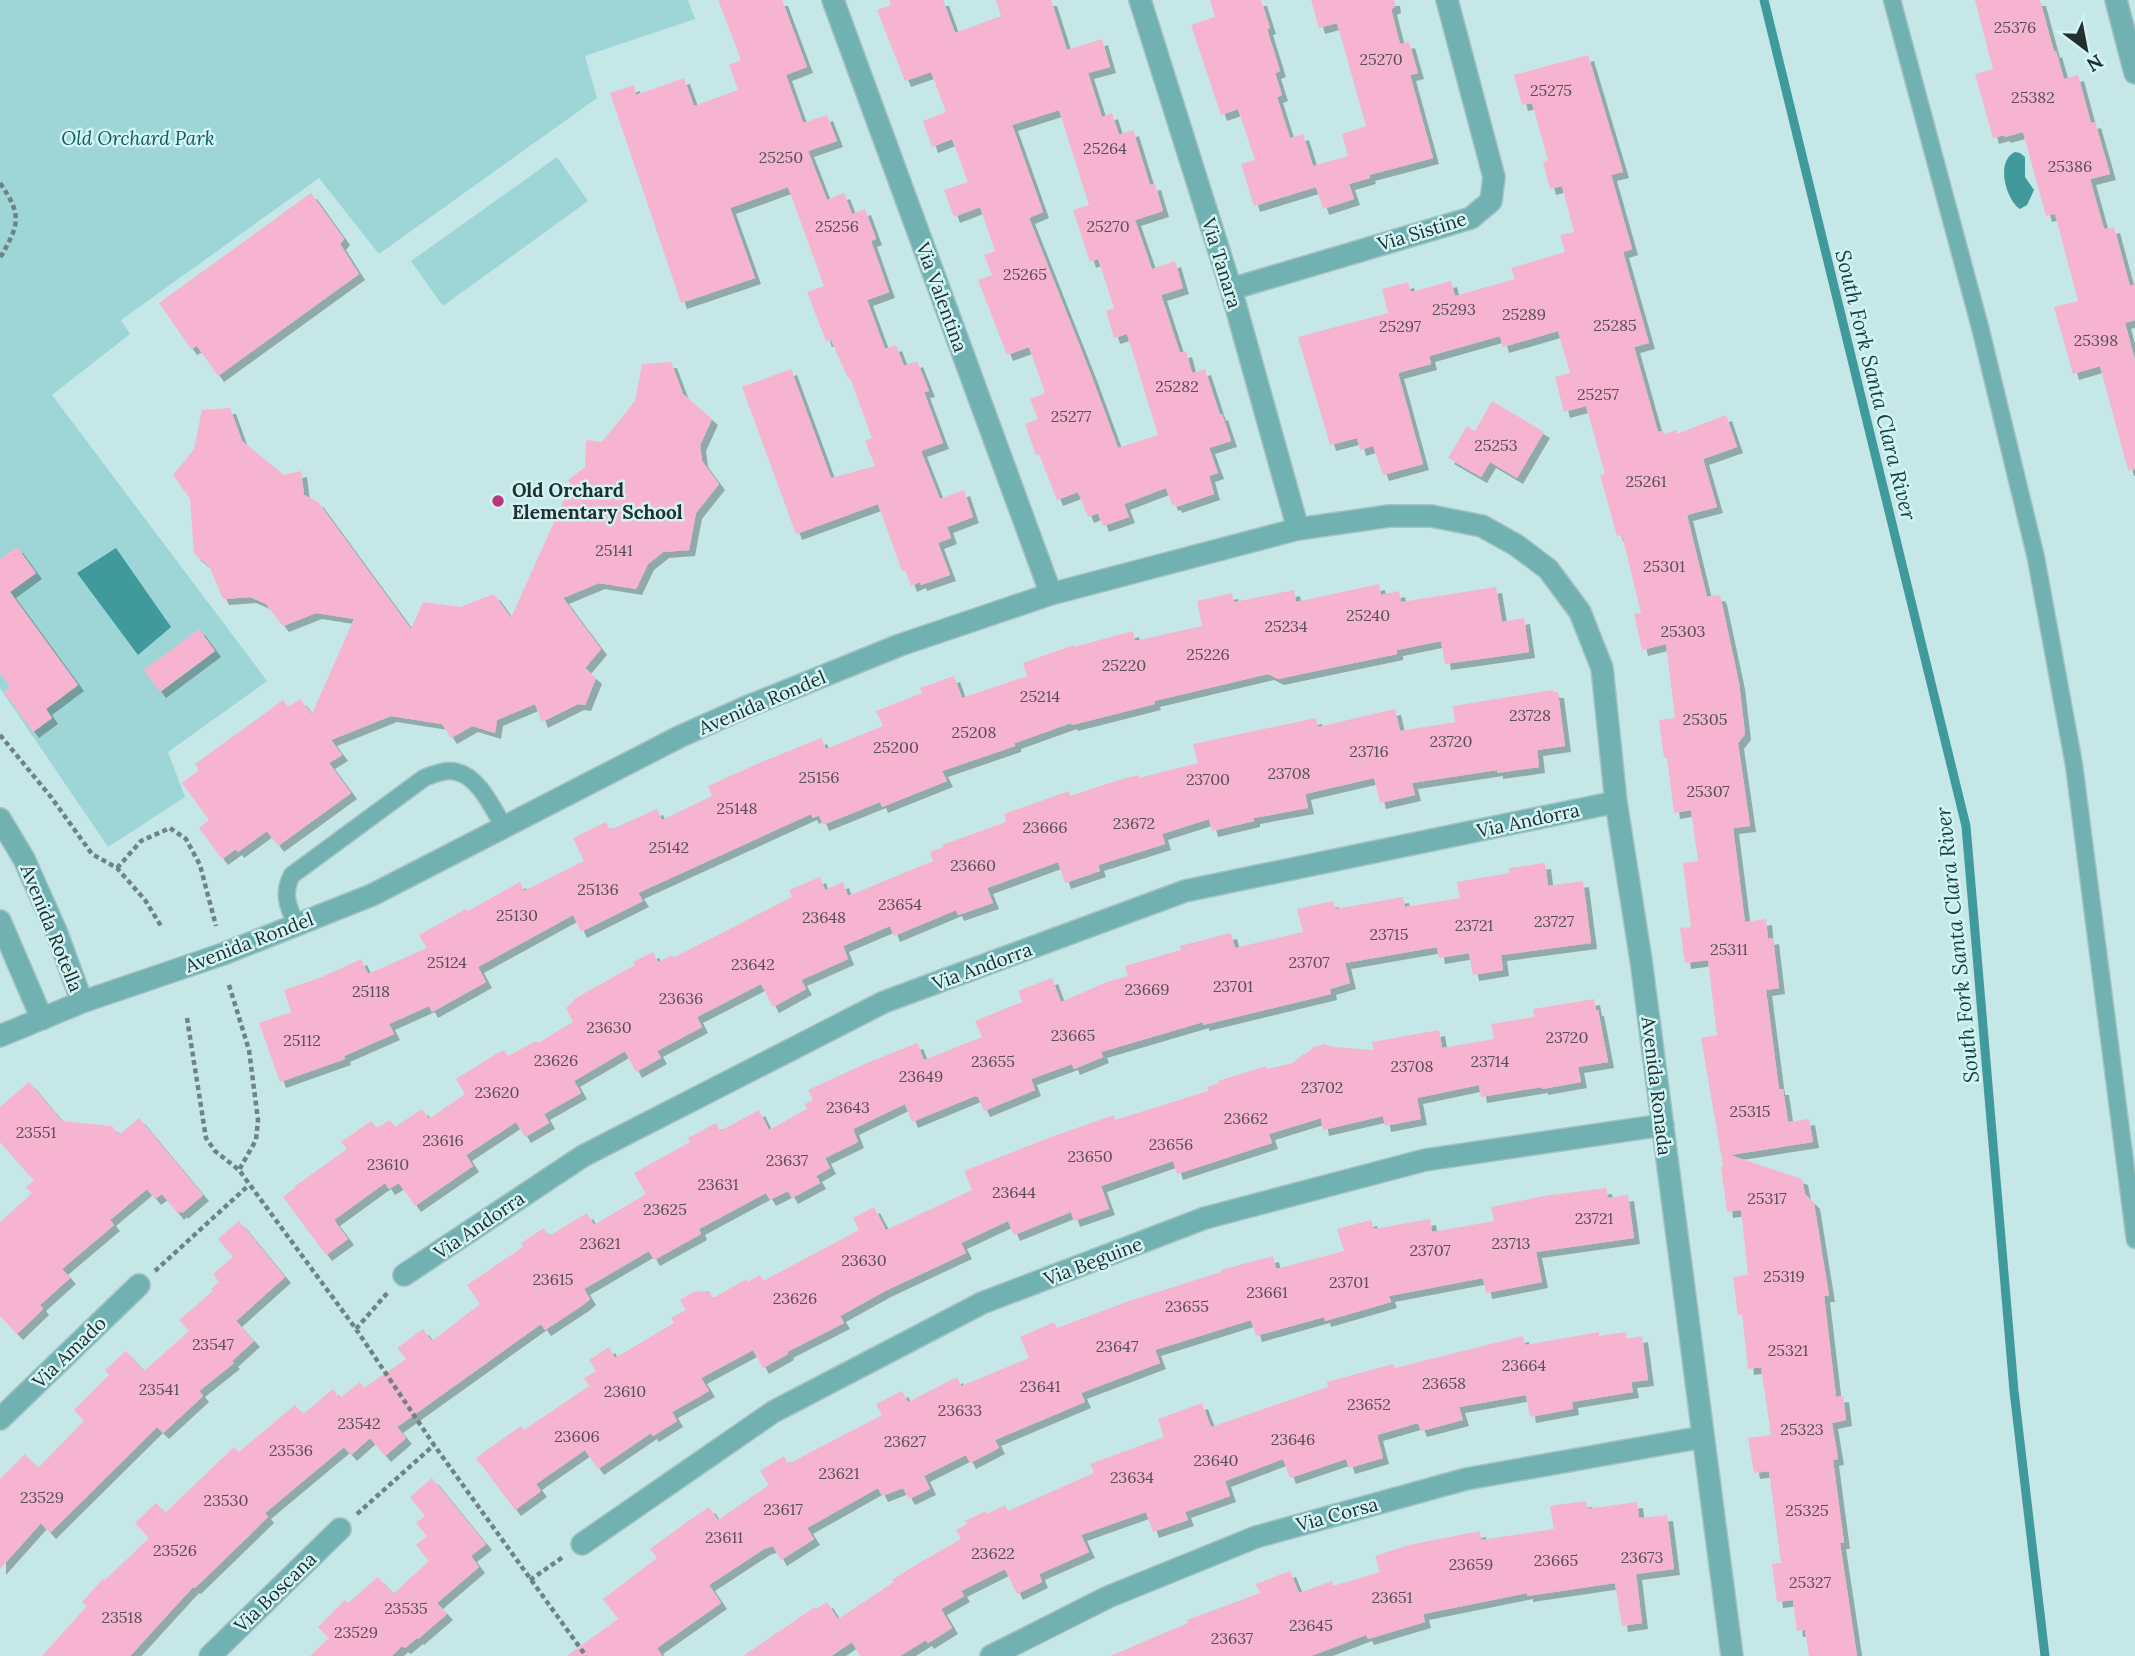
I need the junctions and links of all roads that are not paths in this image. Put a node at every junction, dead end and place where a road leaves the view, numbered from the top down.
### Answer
1 (833, 0) edge
2 (1140, 0) edge
3 (1447, 0) edge
4 (1892, 0) edge
5 (2116, 0) edge
6 (2135, 73) edge
7 (1231, 289) junction
8 (1298, 529) junction
9 (1516, 544) joint
10 (1051, 594) junction
11 (1616, 802) junction
12 (0, 819) edge
13 (504, 827) junction
14 (0, 921) edge
15 (296, 924) junction
16 (82, 1002) junction
17 (42, 1019) junction
18 (0, 1036) edge
19 (1663, 1125) junction
20 (2135, 1240) edge
21 (404, 1275) road end
22 (139, 1286) road end
23 (0, 1419) edge
24 (1703, 1437) junction
25 (340, 1529) road end
26 (582, 1544) road end
27 (210, 1656) edge
28 (991, 1656) edge
29 (1732, 1656) edge

1 - 10 street, Via Valentina
2 - 7 street, Via Tanara
3 - 7 street, Via Sistine
4 - 20 lane
5 - 6 street
7 - 8 street, Via Tanara
8 - 9 street, Avenida Rondel
8 - 10 street, Avenida Rondel
9 - 11 street, Avenida Ronada
10 - 13 street, Avenida Rondel
11 - 19 street, Avenida Ronada
11 - 21 street, Via Andorra
12 - 16 street, Avenida Rotella
13 - 15 street, Avenida Rondel
13 - 15 lane
14 - 17 street
15 - 16 street, Avenida Rondel
16 - 17 street, Avenida Rondel
17 - 18 street
19 - 24 street, Avenida Ronada
19 - 26 street, Via Beguine
22 - 23 street, Via Amado
24 - 28 street, Via Corsa
24 - 29 street, Avenida Ronada
25 - 27 street, Via Boscana

